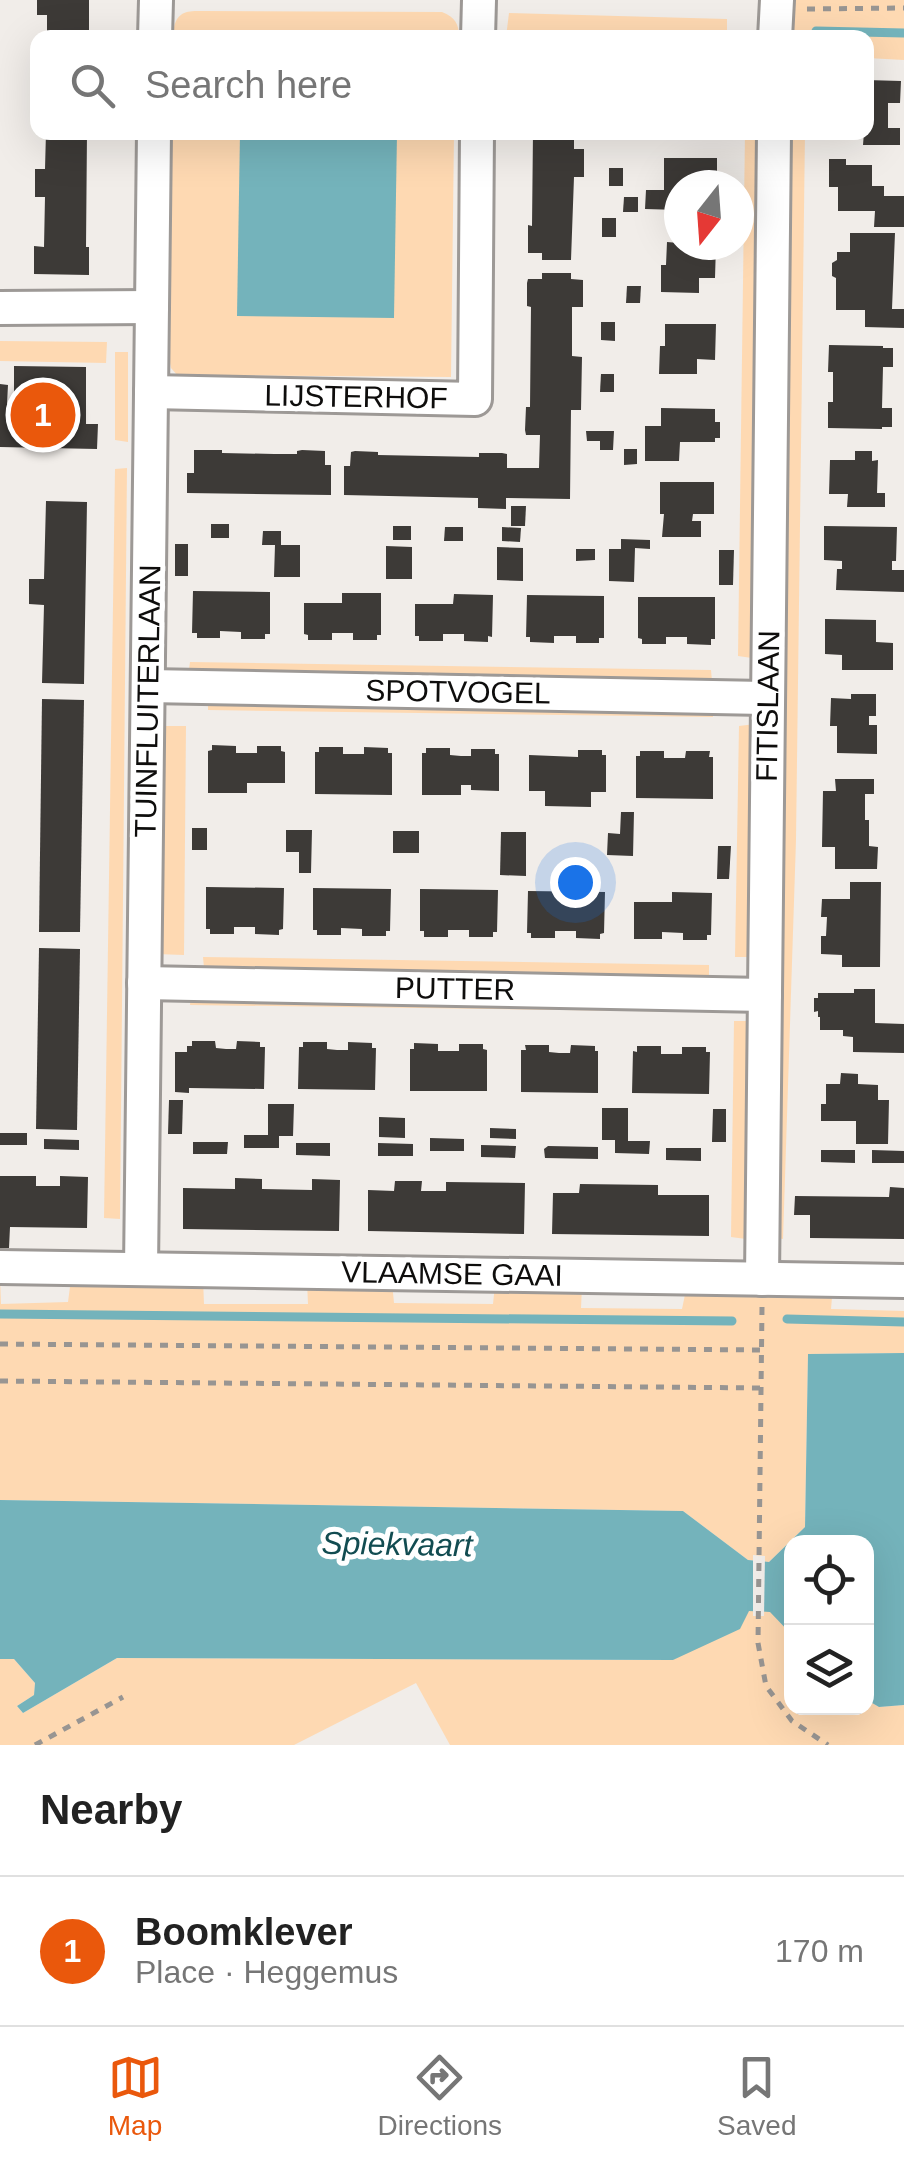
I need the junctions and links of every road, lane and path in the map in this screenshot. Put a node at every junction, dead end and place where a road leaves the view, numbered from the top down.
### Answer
1 (156, 0) edge
2 (479, 0) edge
3 (904, 8) edge
4 (776, 16) edge
5 (155, 30) edge
6 (478, 30) edge
7 (154, 140) edge
8 (478, 140) edge
9 (774, 140) edge
10 (152, 307) junction
11 (0, 308) edge
12 (151, 392) junction
13 (148, 686) junction
14 (768, 698) junction
15 (144, 983) junction
16 (765, 994) junction
17 (0, 1267) edge
18 (141, 1269) junction
19 (762, 1279) junction
20 (904, 1281) edge
21 (0, 1344) edge
22 (763, 1350) junction
23 (0, 1380) edge
24 (762, 1388) junction
25 (123, 1697) dead end
26 (35, 1745) edge
27 (828, 1745) edge

1 - 5 street
2 - 6 street
3 - 4 path
7 - 10 street, TUINFLUITERLAAN
8 - 12 street, LIJSTERHOF
9 - 14 street, FITISLAAN
10 - 11 street
10 - 12 street, TUINFLUITERLAAN
12 - 13 street, TUINFLUITERLAAN
13 - 14 street, SPOTVOGEL
13 - 15 street, TUINFLUITERLAAN
14 - 16 street, FITISLAAN
15 - 16 street, PUTTER
15 - 18 street, TUINFLUITERLAAN
16 - 19 street, FITISLAAN
17 - 18 street, VLAAMSE GAAI
18 - 19 street, VLAAMSE GAAI
19 - 20 street, VLAAMSE GAAI
19 - 22 path
21 - 22 path
22 - 24 path
23 - 24 path
24 - 27 path
25 - 26 path

